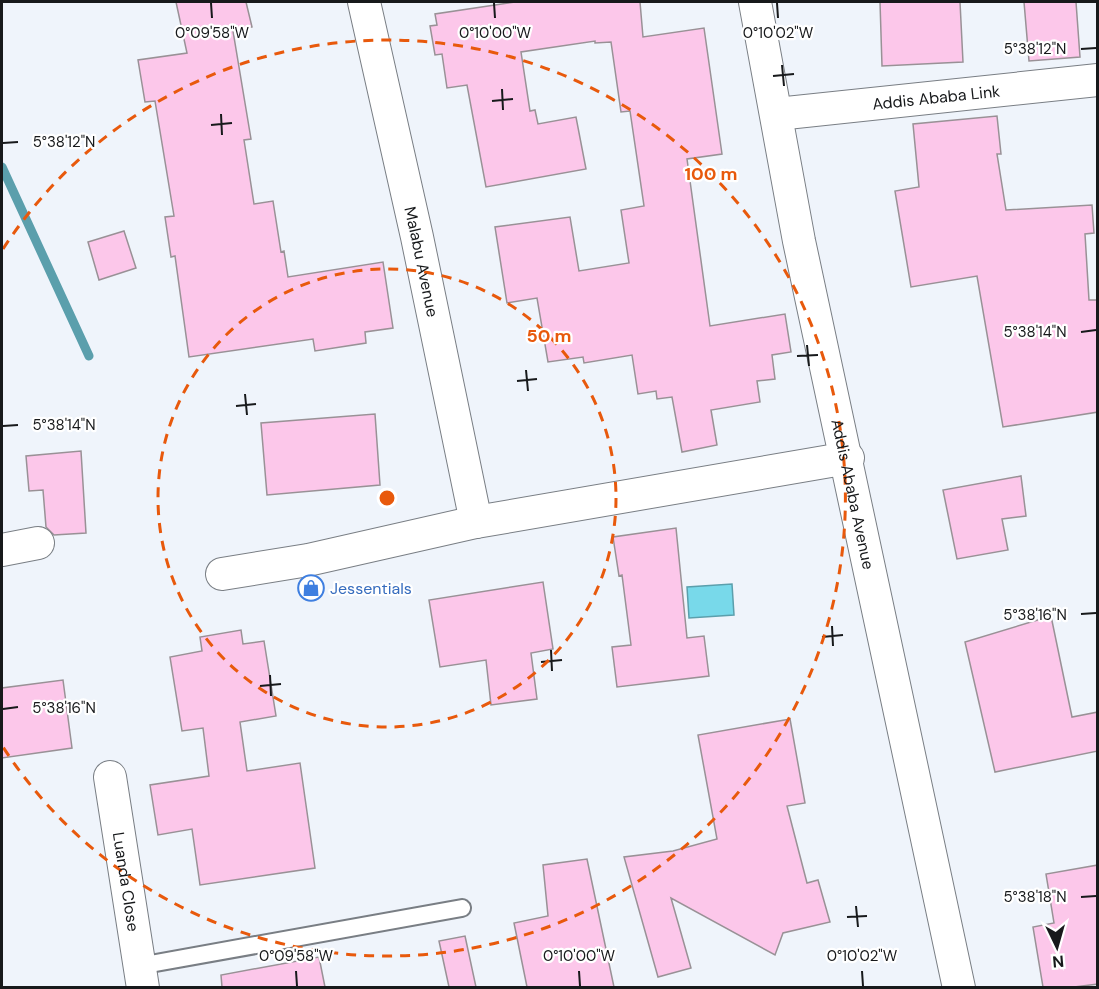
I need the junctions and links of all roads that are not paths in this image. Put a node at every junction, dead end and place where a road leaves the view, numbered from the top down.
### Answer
1 (364, 2) edge
2 (755, 2) edge
3 (1098, 80) edge
4 (777, 114) junction
5 (848, 458) junction
6 (476, 522) junction
7 (38, 543) dead end
8 (2, 550) edge
9 (222, 574) dead end
10 (110, 777) dead end
11 (462, 908) dead end
12 (141, 977) edge
13 (959, 987) edge

1 - 6 street, Malabu Avenue
2 - 4 street, Addis Ababa Avenue
3 - 4 street, Addis Ababa Link
4 - 5 street, Addis Ababa Avenue
5 - 6 street
5 - 13 street, Addis Ababa Avenue
6 - 9 street
7 - 8 street
10 - 12 street, Luanda Close
11 - 12 lane

